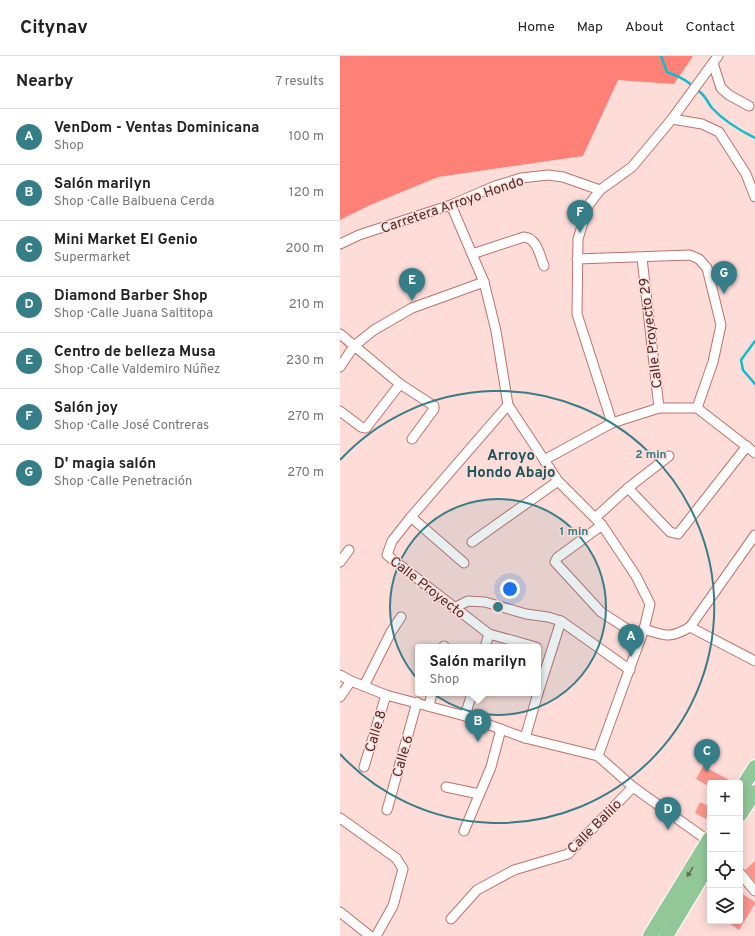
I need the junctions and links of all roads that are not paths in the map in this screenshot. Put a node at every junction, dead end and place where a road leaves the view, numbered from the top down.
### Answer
1 (713, 63) edge
2 (749, 106) dead end
3 (672, 119) junction
4 (600, 190) junction
5 (755, 197) edge
6 (451, 205) junction
7 (340, 244) edge
8 (472, 254) junction
9 (642, 258) junction
10 (577, 259) junction
11 (544, 266) dead end
12 (484, 282) junction
13 (340, 334) edge
14 (354, 346) junction
15 (340, 367) edge
16 (400, 384) junction
17 (508, 405) junction
18 (659, 408) junction
19 (696, 408) junction
20 (340, 411) edge
21 (612, 423) junction
22 (412, 439) dead end
23 (747, 446) junction
24 (755, 453) edge
25 (669, 456) dead end
26 (544, 460) junction
27 (558, 481) junction
28 (628, 488) junction
29 (411, 517) junction
30 (599, 521) junction
31 (755, 535) edge
32 (472, 542) dead end
33 (349, 550) dead end
34 (340, 562) edge
35 (464, 564) dead end
36 (454, 608) junction
37 (401, 617) dead end
38 (561, 621) junction
39 (690, 627) junction
40 (642, 633) junction
41 (489, 634) junction
42 (486, 644) edge
43 (526, 644) edge
44 (541, 648) edge
45 (550, 651) junction
46 (755, 661) edge
47 (630, 670) junction
48 (340, 675) edge
49 (351, 681) junction
50 (541, 682) edge
51 (364, 686) junction
52 (386, 694) junction
53 (431, 696) edge
54 (471, 696) edge
55 (537, 696) edge
56 (340, 697) edge
57 (417, 702) junction
58 (429, 706) junction
59 (465, 716) junction
60 (501, 729) junction
61 (525, 738) junction
62 (598, 756) junction
63 (364, 767) dead end
64 (755, 767) edge
65 (743, 786) edge
66 (446, 787) dead end
67 (633, 787) junction
68 (755, 792) edge
69 (480, 794) junction
70 (387, 810) dead end
71 (743, 810) edge
72 (340, 818) edge
73 (464, 831) dead end
74 (707, 838) edge
75 (707, 845) edge
76 (707, 868) edge
77 (743, 877) edge
78 (755, 891) edge
79 (340, 912) edge
80 (451, 919) dead end
81 (370, 936) edge
82 (376, 936) edge
83 (650, 936) edge
84 (666, 936) edge

1 - 2 street
1 - 3 street
3 - 4 street
3 - 5 street
4 - 6 street, Carretera Arroyo Hondo
4 - 10 street
6 - 7 street, Carretera Arroyo Hondo
6 - 8 street
8 - 11 street
8 - 12 street
9 - 10 street
9 - 18 street, Calle Proyecto 29
9 - 19 street
10 - 21 street
12 - 14 street
12 - 17 street
13 - 14 street
14 - 15 street
14 - 16 street
16 - 20 street
16 - 22 street
17 - 26 street
17 - 29 street, Calle Proyecto
18 - 19 street
18 - 21 street
19 - 23 street
21 - 26 street
23 - 24 street
23 - 28 street
25 - 28 street
26 - 27 street
27 - 30 street
27 - 32 street
28 - 30 street
29 - 35 street
29 - 36 street, Calle Proyecto
30 - 40 street
30 - 40 street
31 - 39 street
33 - 34 street
36 - 38 street
36 - 41 street, Calle Proyecto
37 - 51 street
38 - 45 street
38 - 47 street
39 - 40 street
39 - 46 street
40 - 47 street
41 - 42 street
41 - 43 street, Calle Proyecto
44 - 45 street, Calle Proyecto
45 - 50 street
47 - 62 street
48 - 49 street
49 - 51 street
49 - 56 street
51 - 52 street
52 - 57 street
52 - 63 street, Calle 8
53 - 58 street
54 - 59 street
55 - 61 street
57 - 58 street
57 - 70 street, Calle 6
58 - 59 street
59 - 60 street
60 - 61 street
60 - 69 street
61 - 62 street
62 - 67 street
64 - 65 main road
66 - 69 street
67 - 74 street
67 - 80 street, Calle Balilo
68 - 71 main road
69 - 73 street
72 - 82 street
75 -> 83 main road
76 - 84 main road
77 - 78 street
79 - 81 street

